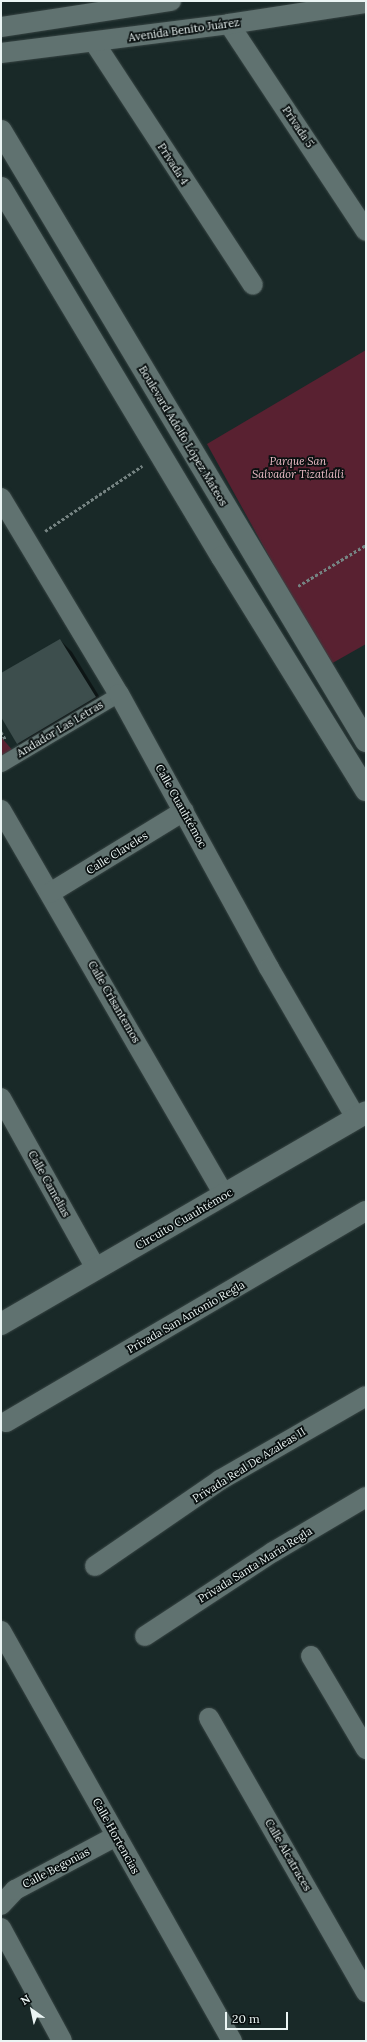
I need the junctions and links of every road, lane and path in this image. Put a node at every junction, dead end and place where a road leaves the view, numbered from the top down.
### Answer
1 (164, 2) edge
2 (366, 3) edge
3 (229, 24) junction
4 (1, 27) edge
5 (157, 34) junction
6 (94, 42) junction
7 (1, 53) edge
8 (1, 131) edge
9 (1, 188) edge
10 (366, 231) edge
11 (252, 285) dead end
12 (160, 453) junction
13 (1, 498) edge
14 (28, 542) junction
15 (248, 544) junction
16 (366, 545) edge
17 (222, 557) junction
18 (278, 597) junction
19 (119, 694) junction
20 (366, 741) edge
21 (1, 764) edge
22 (366, 790) edge
23 (1, 810) edge
24 (184, 811) junction
25 (50, 893) junction
26 (1, 1098) edge
27 (361, 1115) edge
28 (224, 1195) junction
29 (366, 1211) edge
30 (96, 1270) junction
31 (1, 1324) edge
32 (366, 1396) edge
33 (6, 1422) dead end
34 (366, 1497) edge
35 (95, 1566) dead end
36 (1, 1630) edge
37 (145, 1636) dead end
38 (311, 1656) dead end
39 (209, 1718) dead end
40 (366, 1749) edge
41 (116, 1836) junction
42 (1, 1905) edge
43 (1, 1928) edge
44 (366, 1992) edge
45 (62, 2041) edge
46 (232, 2041) edge

1 - 4 street
1 - 5 street
2 - 3 street, Avenida Benito Juárez
3 - 5 street, Avenida Benito Juárez
3 - 10 street, Privada 5
5 - 6 street, Avenida Benito Juárez
6 - 7 street, Avenida Benito Juárez
6 - 11 street, Privada 4
8 - 15 street, Boulevard Adolfo López Mateos
9 - 12 street
12 - 14 path
12 - 17 street
13 - 14 street, Calle Cuauhtémoc
14 - 19 street, Calle Cuauhtémoc
15 - 17 street
15 - 18 street, Boulevard Adolfo López Mateos
16 - 18 path
17 - 22 street
18 - 20 street, Boulevard Adolfo López Mateos
19 - 21 street, Andador Las Letras
19 - 24 street, Calle Cuauhtémoc
23 - 25 street, Calle Crisantemos
24 - 25 street, Calle Claveles
24 - 27 street, Calle Cuauhtémoc
25 - 28 street, Calle Crisantemos
26 - 30 street, Calle Camelias
27 - 28 street, Circuito Cuauhtémoc
28 - 30 street, Circuito Cuauhtémoc
29 - 33 street, Privada San Antonio Regla
30 - 31 street, Circuito Cuauhtémoc
32 - 35 street, Privada Real De Azaleas II
34 - 37 street, Privada Santa María Regla
36 - 41 street, Calle Hortencias
38 - 40 street
39 - 44 street, Calle Alcatraces
41 - 42 street, Calle Begonias
41 - 46 street, Calle Hortencias
43 - 45 street

